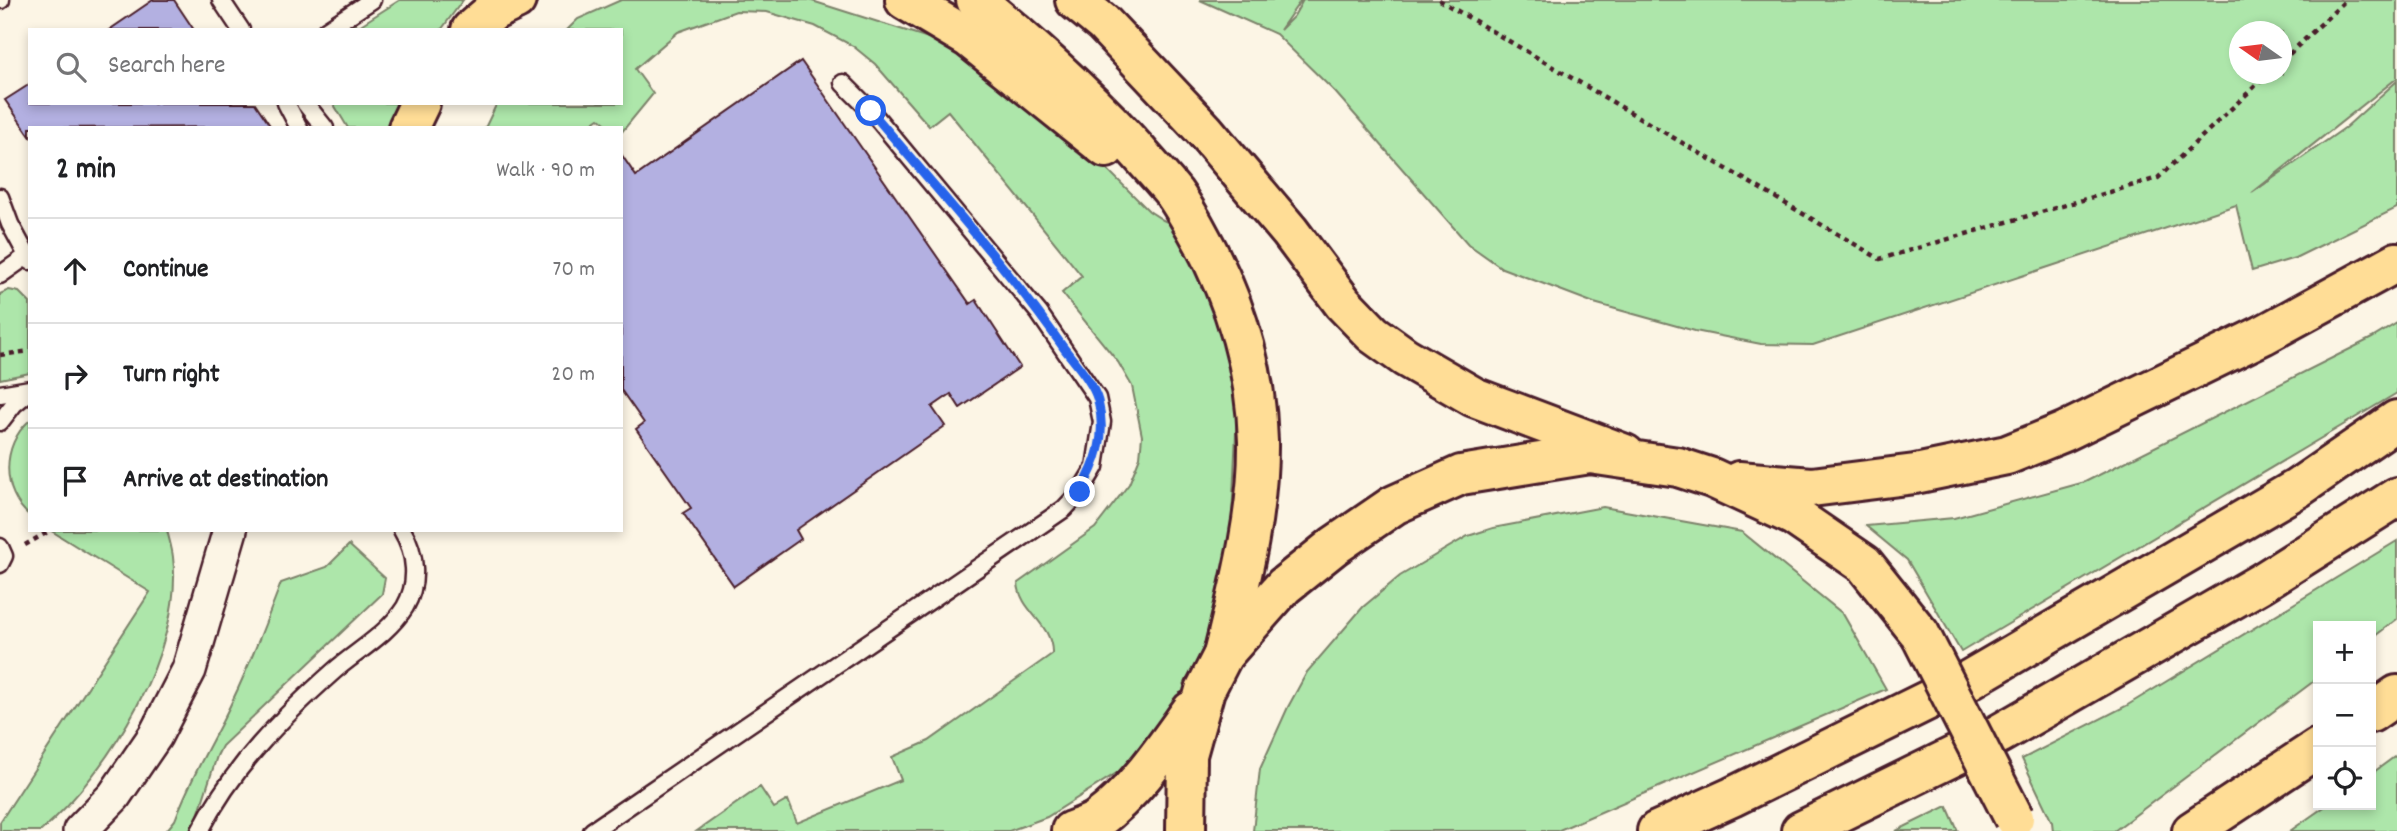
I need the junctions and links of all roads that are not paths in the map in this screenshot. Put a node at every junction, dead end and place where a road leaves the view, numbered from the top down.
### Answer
1 (221, 0) edge
2 (372, 0) edge
3 (516, 0) edge
4 (905, 0) edge
5 (976, 0) edge
6 (1075, 0) edge
7 (240, 28) edge
8 (329, 28) edge
9 (473, 28) edge
10 (843, 83) dead end
11 (287, 105) edge
12 (307, 105) edge
13 (419, 105) edge
14 (298, 126) edge
15 (323, 126) edge
16 (409, 126) edge
17 (1175, 193) junction
18 (0, 197) edge
19 (28, 256) edge
20 (28, 259) edge
21 (2397, 262) edge
22 (0, 275) edge
23 (28, 390) edge
24 (28, 392) edge
25 (0, 394) edge
26 (2397, 420) edge
27 (0, 422) edge
28 (1646, 461) junction
29 (1712, 478) junction
30 (2397, 497) edge
31 (229, 532) edge
32 (403, 532) edge
33 (0, 547) edge
34 (0, 564) edge
35 (1223, 655) junction
36 (1205, 690) junction
37 (2397, 695) edge
38 (2376, 710) edge
39 (2313, 751) edge
40 (2015, 825) edge
41 (80, 831) edge
42 (200, 831) edge
43 (592, 831) edge
44 (1071, 831) edge
45 (1186, 831) edge
46 (1657, 831) edge
47 (1801, 831) edge
48 (2192, 831) edge

1 - 7 lane
2 - 8 lane
3 - 9 main road
4 - 17 main road
5 - 17 main road
6 - 28 main road
10 - 43 lane
11 - 14 lane
12 - 15 lane
13 - 16 main road
17 - 35 main road
18 - 19 lane
20 - 22 lane
21 - 29 main road
23 - 25 lane
24 - 27 lane
26 - 46 main road
28 - 29 main road
28 - 35 main road
29 - 40 main road, bridge
30 - 47 main road
31 - 41 street
32 - 42 lane
33 - 34 lane
35 - 36 main road
36 - 44 main road
36 - 45 main road
37 - 38 main road
39 - 48 main road

